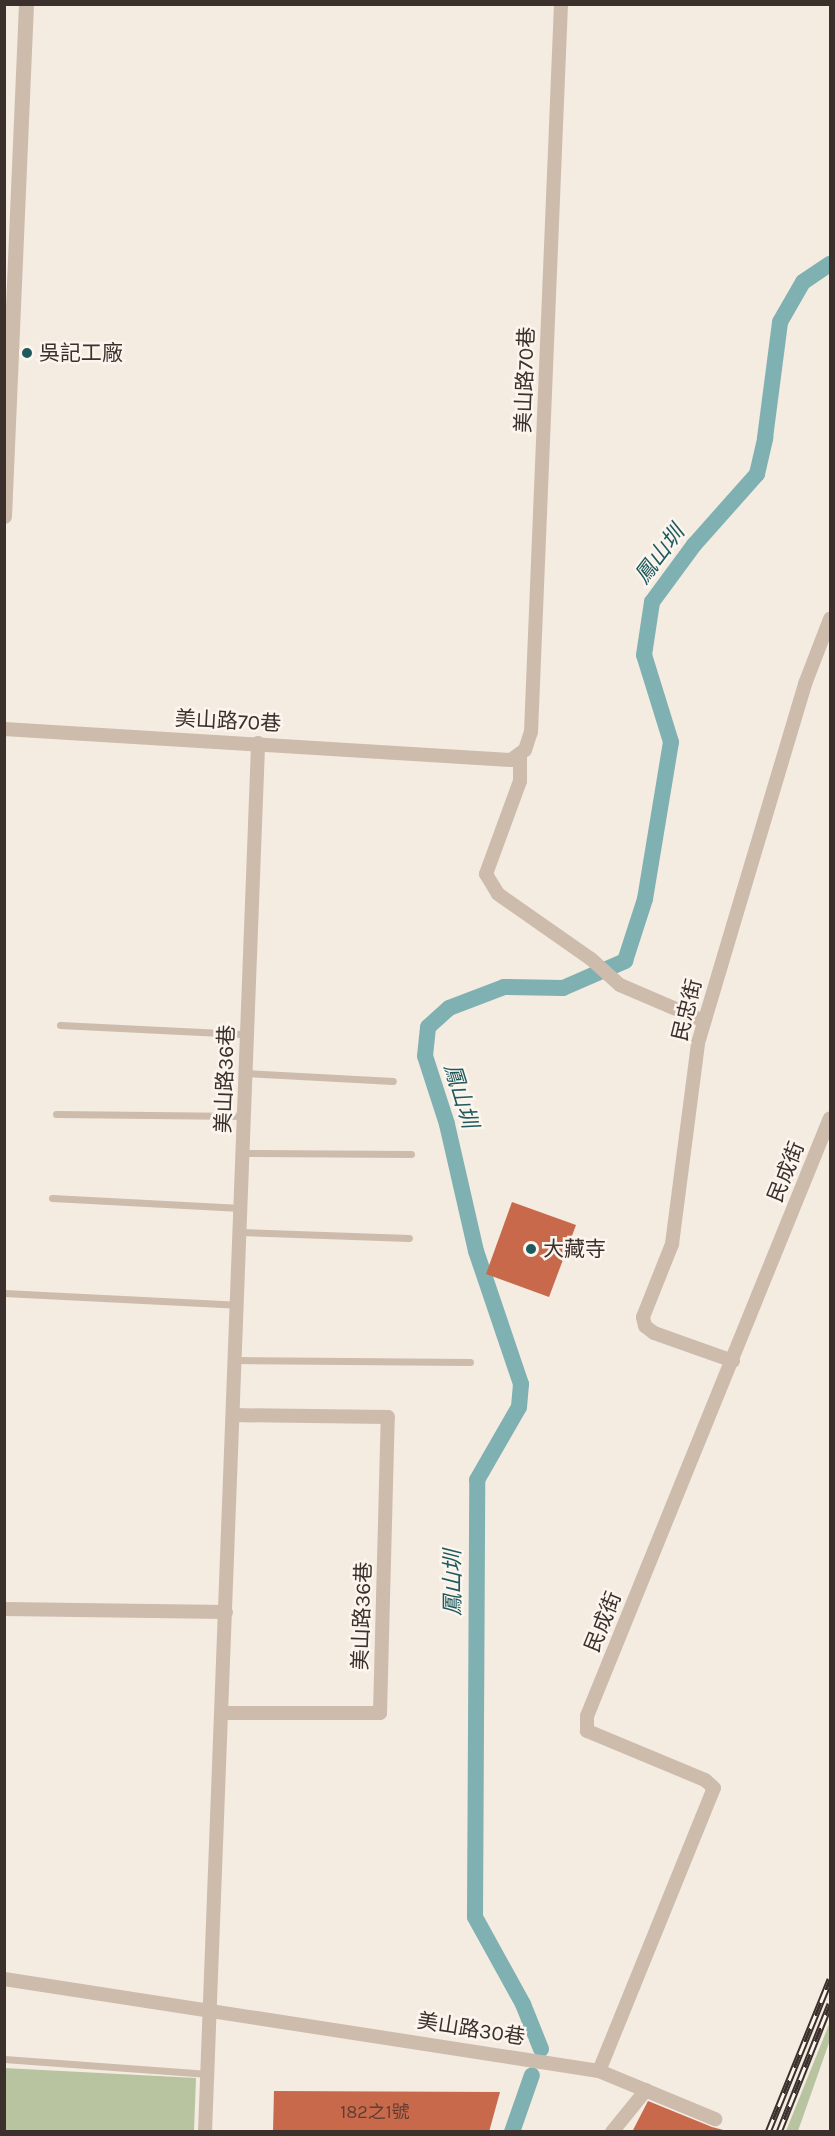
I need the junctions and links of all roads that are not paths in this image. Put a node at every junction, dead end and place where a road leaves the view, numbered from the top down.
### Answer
1 (26, 4) edge
2 (561, 4) edge
3 (9, 280) edge
4 (4, 516) edge
5 (831, 620) edge
6 (4, 729) edge
7 (258, 743) junction
8 (520, 754) junction
9 (704, 1021) junction
10 (60, 1024) dead end
11 (247, 1034) junction
12 (246, 1073) junction
13 (393, 1081) dead end
14 (56, 1114) dead end
15 (244, 1116) junction
16 (831, 1118) edge
17 (243, 1153) junction
18 (411, 1155) dead end
19 (52, 1198) dead end
20 (241, 1208) junction
21 (240, 1232) junction
22 (408, 1238) dead end
23 (4, 1293) edge
24 (237, 1305) junction
25 (235, 1360) junction
26 (733, 1360) junction
27 (470, 1362) dead end
28 (233, 1415) junction
29 (4, 1609) edge
30 (226, 1612) junction
31 (222, 1713) junction
32 (4, 1979) edge
33 (211, 2010) junction
34 (4, 2059) edge
35 (599, 2071) junction
36 (208, 2074) junction
37 (646, 2090) junction
38 (715, 2119) dead end
39 (206, 2132) edge
40 (612, 2132) edge

1 - 3 street
2 - 8 street, 美山路70巷
3 - 4 street
5 - 9 street, 民忠街
6 - 7 street, 美山路70巷
7 - 8 street, 美山路70巷
7 - 11 street, 美山路36巷
8 - 9 street, 美山路70巷
9 - 26 street, 民忠街
10 - 11 lane
11 - 12 street, 美山路36巷
12 - 13 lane
12 - 15 street, 美山路36巷
14 - 15 lane
15 - 17 street, 美山路36巷
16 - 26 street, 民成街
17 - 18 lane
17 - 20 street, 美山路36巷
19 - 20 lane
20 - 21 street, 美山路36巷
21 - 22 lane
21 - 24 street, 美山路36巷
23 - 24 lane
24 - 25 street, 美山路36巷
25 - 27 lane
25 - 28 street, 美山路36巷
26 - 35 street, 民成街
28 - 30 street, 美山路36巷
28 - 31 street, 美山路36巷
29 - 30 street
30 - 31 street, 美山路36巷
31 - 33 street
32 - 33 street, 美山路30巷
33 - 35 street, 美山路30巷
33 - 36 street
34 - 36 lane
35 - 37 street, 美山路30巷
36 - 39 street
37 - 38 street, 美山路30巷
37 - 40 street

